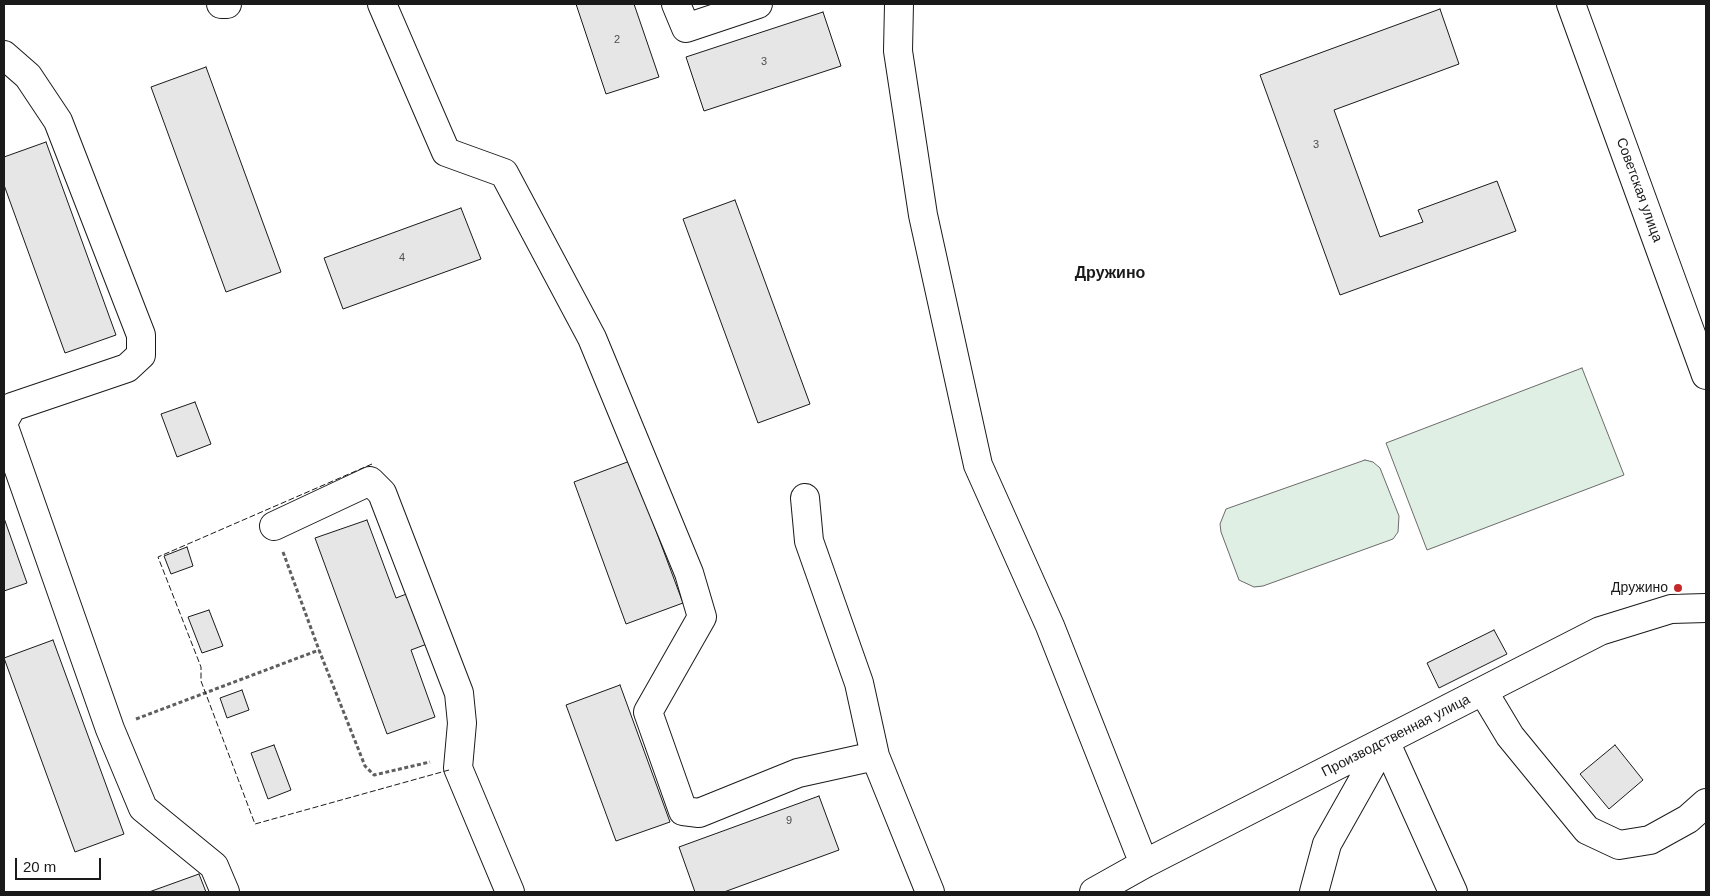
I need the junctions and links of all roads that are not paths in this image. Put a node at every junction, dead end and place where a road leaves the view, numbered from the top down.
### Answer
1 (221, 4) edge
2 (227, 4) edge
3 (382, 4) edge
4 (676, 4) edge
5 (758, 4) edge
6 (898, 4) edge
7 (1571, 4) edge
8 (4, 55) edge
9 (1706, 375) edge
10 (4, 421) edge
11 (4, 427) edge
12 (805, 498) dead end
13 (274, 526) road end
14 (1706, 608) edge
15 (1483, 691) junction
16 (1385, 741) junction
17 (875, 756) junction
18 (1706, 803) edge
19 (1144, 864) junction
20 (225, 892) edge
21 (510, 892) edge
22 (930, 892) edge
23 (1094, 892) edge
24 (1314, 892) edge
25 (1453, 892) edge

1 - 2 street
3 - 17 street
4 - 5 street
6 - 19 street
7 - 9 street, Советская улица
8 - 10 street
11 - 20 street
12 - 17 street
13 - 21 street
14 - 15 street, Производственная улица
15 - 16 street, Производственная улица
15 - 18 street
16 - 19 street, Производственная улица
16 - 24 street
16 - 25 street
17 - 22 street
19 - 23 street, Производственная улица

